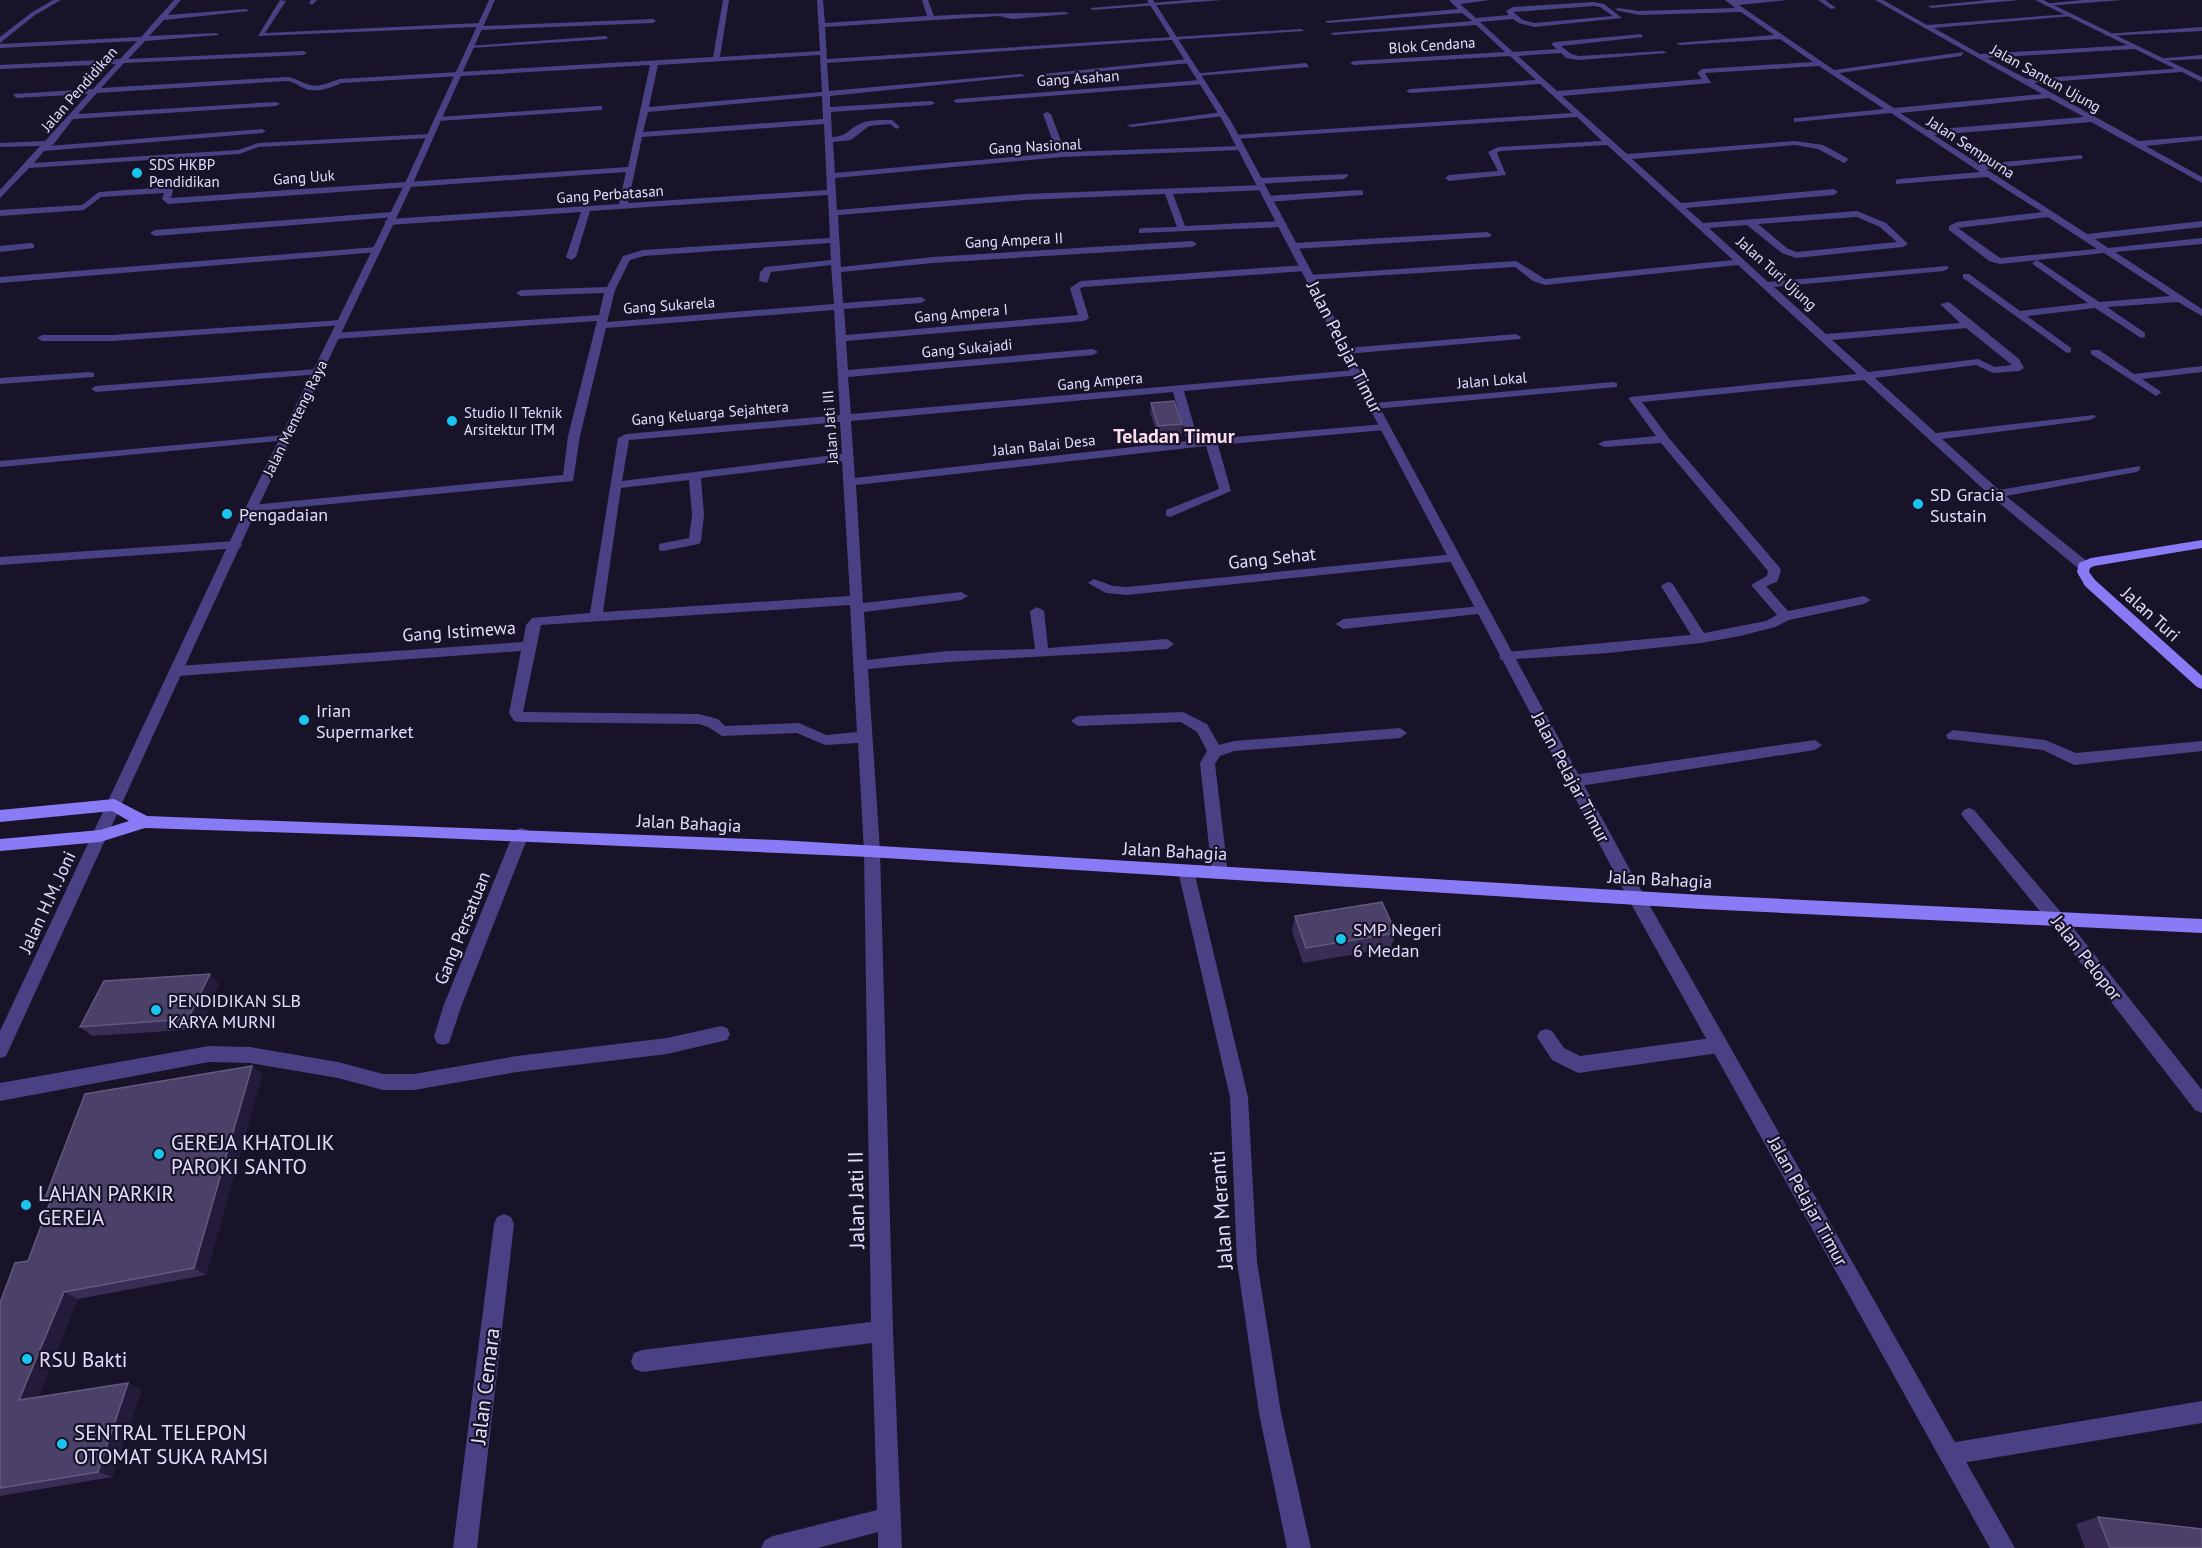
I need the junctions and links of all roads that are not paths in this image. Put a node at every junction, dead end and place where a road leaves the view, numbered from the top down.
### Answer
1 (58, 0) edge
2 (178, 0) edge
3 (492, 0) edge
4 (726, 0) edge
5 (820, 0) edge
6 (925, 0) edge
7 (1220, 0) edge
8 (1487, 0) edge
9 (1785, 0) edge
10 (1821, 0) edge
11 (1878, 0) edge
12 (2016, 0) edge
13 (2119, 0) edge
14 (283, 1) edge
15 (1453, 1) edge
16 (1730, 1) edge
17 (1152, 2) edge
18 (2042, 2) edge
19 (1932, 6) dead end
20 (1093, 8) dead end
21 (1833, 8) dead end
22 (1618, 10) dead end
23 (1742, 10) junction
24 (246, 11) dead end
25 (1464, 11) junction
26 (1066, 14) dead end
27 (2069, 16) junction
28 (1514, 17) junction
29 (161, 18) junction
30 (931, 18) junction
31 (653, 21) dead end
32 (1328, 21) dead end
33 (1476, 21) junction
34 (820, 25) junction
35 (480, 27) junction
36 (1924, 27) junction
37 (2202, 29) edge
38 (1300, 31) dead end
39 (1333, 33) dead end
40 (2107, 34) junction
41 (216, 35) dead end
42 (1641, 36) dead end
43 (1780, 37) junction
44 (606, 38) dead end
45 (1175, 39) junction
46 (140, 40) junction
47 (0, 41) edge
48 (1680, 43) dead end
49 (0, 46) edge
50 (471, 46) junction
51 (2133, 47) junction
52 (1560, 51) junction
53 (303, 53) dead end
54 (1663, 53) dead end
55 (1511, 54) junction
56 (1961, 54) dead end
57 (1977, 56) junction
58 (824, 57) junction
59 (2202, 57) edge
60 (2159, 59) junction
61 (121, 61) junction
62 (716, 61) junction
63 (1188, 61) junction
64 (1354, 63) dead end
65 (654, 64) junction
66 (1820, 64) junction
67 (1306, 65) dead end
68 (0, 67) edge
69 (113, 70) junction
70 (2181, 70) junction
71 (1832, 72) junction
72 (458, 74) junction
73 (1047, 74) dead end
74 (4, 75) dead end
75 (1021, 76) dead end
76 (1199, 78) junction
77 (2200, 79) edge
78 (1541, 82) junction
79 (2024, 82) junction
80 (97, 91) junction
81 (1410, 91) dead end
82 (826, 94) junction
83 (1554, 94) junction
84 (16, 96) dead end
85 (2049, 96) junction
86 (957, 101) dead end
87 (931, 103) dead end
88 (276, 104) dead end
89 (600, 108) dead end
90 (644, 110) junction
91 (827, 110) junction
92 (1894, 113) junction
93 (1047, 114) dead end
94 (1222, 114) junction
95 (1576, 115) junction
96 (73, 117) junction
97 (438, 119) junction
98 (2093, 119) junction
99 (1797, 120) dead end
100 (828, 121) junction
101 (1131, 125) dead end
102 (896, 127) dead end
103 (262, 131) dead end
104 (1925, 133) junction
105 (639, 135) junction
106 (430, 136) junction
107 (2202, 138) edge
108 (829, 140) junction
109 (1238, 142) junction
110 (1607, 142) junction
111 (2138, 144) junction
112 (0, 146) edge
113 (47, 146) junction
114 (1062, 155) junction
115 (1624, 157) junction
116 (2079, 157) dead end
117 (1844, 160) dead end
118 (27, 166) junction
119 (1976, 167) junction
120 (631, 169) junction
121 (1987, 174) junction
122 (831, 176) junction
123 (1344, 176) dead end
124 (1449, 178) dead end
125 (2202, 180) edge
126 (1899, 182) dead end
127 (409, 183) junction
128 (1261, 185) junction
129 (832, 192) junction
130 (1168, 192) junction
131 (1834, 192) dead end
132 (1360, 193) dead end
133 (0, 195) edge
134 (1268, 199) junction
135 (1680, 206) junction
136 (623, 207) junction
137 (586, 210) junction
138 (0, 213) edge
139 (833, 213) junction
140 (2050, 214) junction
141 (390, 218) junction
142 (1749, 222) junction
143 (1282, 224) junction
144 (2202, 224) edge
145 (1702, 226) junction
146 (1182, 229) junction
147 (1142, 231) dead end
148 (154, 233) dead end
149 (1487, 235) dead end
150 (2087, 237) junction
151 (835, 240) junction
152 (2202, 241) edge
153 (1192, 244) dead end
154 (31, 246) dead end
155 (1294, 246) junction
156 (0, 249) edge
157 (376, 250) junction
158 (2107, 251) junction
159 (571, 257) dead end
160 (1742, 262) junction
161 (2037, 263) dead end
162 (837, 266) junction
163 (1944, 268) dead end
164 (1308, 273) junction
165 (1966, 276) dead end
166 (0, 280) edge
167 (764, 281) dead end
168 (1767, 285) junction
169 (610, 290) junction
170 (521, 293) dead end
171 (2180, 299) junction
172 (921, 300) dead end
173 (1945, 304) dead end
174 (2099, 305) junction
175 (839, 307) junction
176 (2202, 313) edge
177 (2018, 314) junction
178 (603, 322) junction
179 (341, 323) junction
180 (1968, 325) junction
181 (2141, 335) dead end
182 (334, 336) junction
183 (1516, 337) dead end
184 (1826, 337) junction
185 (42, 338) dead end
186 (841, 338) junction
187 (2067, 350) dead end
188 (1346, 351) junction
189 (1093, 352) dead end
190 (2095, 352) dead end
191 (2202, 369) edge
192 (317, 372) junction
193 (1356, 373) junction
194 (843, 374) junction
195 (90, 375) dead end
196 (1868, 376) junction
197 (2132, 377) junction
198 (0, 381) edge
199 (1613, 385) dead end
200 (96, 389) dead end
201 (1178, 389) junction
202 (2156, 393) dead end
203 (1374, 406) junction
204 (2090, 417) dead end
205 (846, 418) junction
206 (1385, 427) junction
207 (1934, 437) junction
208 (285, 438) junction
209 (1664, 439) junction
210 (1211, 442) junction
211 (1193, 444) junction
212 (1604, 444) dead end
213 (849, 457) junction
214 (0, 464) edge
215 (2136, 468) dead end
216 (695, 476) junction
217 (850, 482) junction
218 (615, 484) junction
219 (1996, 494) junction
220 (251, 509) junction
221 (1170, 513) dead end
222 (2202, 544) edge
223 (236, 545) junction
224 (663, 547) dead end
225 (1455, 558) junction
226 (0, 561) edge
227 (2084, 566) junction
228 (1094, 583) dead end
229 (1667, 586) dead end
230 (962, 596) dead end
231 (1864, 600) dead end
232 (857, 604) junction
233 (1482, 610) junction
234 (1037, 611) dead end
235 (596, 616) junction
236 (1785, 616) junction
237 (1343, 624) dead end
238 (1700, 638) junction
239 (1167, 644) dead end
240 (529, 646) junction
241 (1042, 653) junction
242 (1506, 657) junction
243 (861, 665) junction
244 (178, 671) junction
245 (2202, 684) edge
246 (1078, 721) dead end
247 (1400, 733) dead end
248 (1953, 735) dead end
249 (865, 737) junction
250 (1815, 745) dead end
251 (2202, 746) edge
252 (1215, 752) junction
253 (1573, 781) junction
254 (114, 805) junction
255 (1969, 814) dead end
256 (0, 816) edge
257 (145, 822) junction
258 (521, 834) junction
259 (100, 836) junction
260 (0, 844) edge
261 (872, 851) junction
262 (1186, 872) junction
263 (1220, 873) junction
264 (1636, 897) junction
265 (2058, 921) junction
266 (2202, 926) edge
267 (721, 1034) dead end
268 (443, 1037) dead end
269 (1546, 1037) dead end
270 (1719, 1045) junction
271 (0, 1050) edge
272 (0, 1092) edge
273 (2202, 1104) edge
274 (504, 1224) dead end
275 (882, 1331) junction
276 (642, 1361) dead end
277 (2202, 1412) edge
278 (1950, 1454) junction
279 (889, 1518) junction
280 (465, 1548) edge
281 (773, 1548) edge
282 (890, 1548) edge
283 (1299, 1548) edge
284 (2003, 1548) edge

1 - 47 street
2 - 29 street, Jalan Pendidikan
3 - 35 street, Jalan Menteng Raya
4 - 62 street
5 - 34 street, Jalan Jati III
6 - 30 street
7 - 17 street
8 - 15 street
9 - 16 street
10 - 21 street
11 - 36 street, Jalan Santun Ujung
12 - 19 street
13 - 18 street
14 - 35 street
15 - 25 street, Jalan Turi Ujung
16 - 23 street, Jalan Sempurna
17 - 20 street
17 - 45 street, Jalan Pelajar Timur
18 - 27 street
22 - 23 street
23 - 43 street, Jalan Sempurna
24 - 29 street
25 - 32 street
25 - 33 street, Jalan Turi Ujung
26 - 30 street
27 - 36 street
27 - 40 street
28 - 28 street
28 - 33 street
29 - 46 street, Jalan Pendidikan
30 - 34 street
31 - 35 street
33 - 39 street
33 - 55 street, Jalan Turi Ujung
34 - 58 street, Jalan Jati III
35 - 50 street, Jalan Menteng Raya
36 - 57 street, Jalan Santun Ujung
37 - 40 street
38 - 45 street
40 - 51 street
41 - 46 street
42 - 52 street
43 - 48 street
43 - 66 street, Jalan Sempurna
44 - 50 street
45 - 58 street
45 - 63 street, Jalan Pelajar Timur
46 - 49 street
46 - 61 street, Jalan Pendidikan
50 - 72 street, Jalan Menteng Raya
51 - 57 street
51 - 60 street
52 - 54 street
52 - 55 street, Blok Cendana
53 - 61 street
55 - 64 street, Blok Cendana
55 - 78 street, Jalan Turi Ujung
56 - 71 street
57 - 79 street, Jalan Santun Ujung
58 - 62 street
58 - 82 street, Jalan Jati III
59 - 60 street
60 - 70 street
61 - 68 street
61 - 69 street, Jalan Pendidikan
62 - 65 street
63 - 73 street
63 - 76 street, Jalan Pelajar Timur
65 - 72 street
65 - 90 street
66 - 71 street, Jalan Sempurna
66 - 83 street
67 - 76 street, Gang Asahan
69 - 74 street
69 - 80 street, Jalan Pendidikan
70 - 77 street
70 - 79 street
71 - 92 street, Jalan Sempurna
72 - 80 street
72 - 97 street, Jalan Menteng Raya
75 - 82 street
76 - 86 street, Gang Asahan
76 - 94 street, Jalan Pelajar Timur
78 - 81 street
78 - 83 street, Jalan Turi Ujung
79 - 85 street, Jalan Santun Ujung
80 - 84 street
80 - 96 street, Jalan Pendidikan
82 - 90 street
82 - 91 street, Jalan Jati III
83 - 95 street, Jalan Turi Ujung
85 - 92 street
85 - 98 street, Jalan Santun Ujung
87 - 91 street
88 - 96 street
89 - 97 street
90 - 105 street
91 - 100 street, Jalan Jati III
92 - 99 street
92 - 104 street, Jalan Sempurna
93 - 114 street
94 - 101 street
94 - 109 street, Jalan Pelajar Timur
95 - 109 street, Gang Nasional
95 - 110 street, Jalan Turi Ujung
96 - 113 street, Jalan Pendidikan
97 - 106 street, Jalan Menteng Raya
98 - 104 street
98 - 111 street, Jalan Santun Ujung
100 - 105 street
100 - 108 street, Jalan Jati III
102 - 108 street
103 - 113 street
104 - 119 street, Jalan Sempurna
105 - 120 street
106 - 118 street
106 - 127 street, Jalan Menteng Raya
107 - 111 street
108 - 122 street, Jalan Jati III
109 - 114 street, Gang Nasional
109 - 128 street, Jalan Pelajar Timur
110 - 115 street, Jalan Turi Ujung
110 - 124 street
111 - 125 street, Jalan Santun Ujung
112 - 113 street
113 - 118 street, Jalan Pendidikan
114 - 122 street, Gang Nasional
115 - 117 street
115 - 135 street, Jalan Turi Ujung
116 - 119 street
118 - 133 street, Jalan Pendidikan
119 - 121 street, Jalan Sempurna
120 - 127 street, Gang Uuk
120 - 136 street
121 - 126 street
121 - 140 street, Jalan Sempurna
122 - 129 street, Jalan Jati III
123 - 128 street
127 - 138 street, Gang Uuk
127 - 141 street, Jalan Menteng Raya
128 - 130 street
128 - 134 street, Jalan Pelajar Timur
129 - 136 street, Gang Perbatasan
129 - 139 street, Jalan Jati III
130 - 139 street
130 - 146 street
131 - 135 street
132 - 134 street
134 - 143 street, Jalan Pelajar Timur
135 - 145 street, Jalan Turi Ujung
136 - 137 street, Gang Perbatasan
137 - 141 street, Gang Perbatasan
137 - 159 street
139 - 151 street, Jalan Jati III
140 - 150 street, Jalan Sempurna
140 - 158 street
141 - 148 street, Gang Perbatasan
141 - 157 street, Jalan Menteng Raya
142 - 142 street
142 - 145 street
143 - 146 street
143 - 155 street, Jalan Pelajar Timur
144 - 150 street
145 - 160 street, Jalan Turi Ujung
146 - 147 street
149 - 155 street
150 - 158 street, Jalan Sempurna
151 - 162 street, Jalan Jati III
151 - 169 street, Gang Sukarela
152 - 158 street
153 - 162 street, Gang Ampera II
154 - 156 street
155 - 164 street, Jalan Pelajar Timur
157 - 166 street
157 - 179 street, Jalan Menteng Raya
158 - 171 street, Jalan Sempurna
160 - 164 street
160 - 168 street, Jalan Turi Ujung
161 - 174 street
162 - 167 street, Gang Ampera II
162 - 175 street, Jalan Jati III
163 - 168 street
164 - 186 street, Gang Ampera I
164 - 188 street, Jalan Pelajar Timur
165 - 177 street
168 - 184 street, Jalan Turi Ujung
169 - 170 street
169 - 178 street, Gang Sukarela
171 - 174 street
171 - 176 street, Jalan Sempurna
172 - 175 street, Gang Sukarela
173 - 180 street
174 - 177 street
174 - 181 street
175 - 178 street, Gang Sukarela
175 - 186 street, Jalan Jati III
177 - 187 street
178 - 182 street
178 - 220 street
179 - 182 street, Jalan Menteng Raya
179 - 185 street
180 - 184 street
180 - 196 street
182 - 192 street, Jalan Menteng Raya
183 - 188 street
184 - 196 street, Jalan Turi Ujung
186 - 194 street, Jalan Jati III
188 - 193 street, Jalan Pelajar Timur
189 - 194 street, Gang Sukajadi
190 - 197 street
191 - 197 street
192 - 200 street
192 - 208 street, Jalan Menteng Raya
193 - 201 street, Gang Ampera
193 - 203 street, Jalan Pelajar Timur
194 - 205 street, Jalan Jati III
195 - 198 street
196 - 207 street, Jalan Turi Ujung
196 - 209 street
197 - 202 street
199 - 203 street, Jalan Lokal
201 - 205 street, Gang Ampera
201 - 211 street
203 - 206 street, Jalan Pelajar Timur
204 - 207 street
205 - 213 street, Jalan Jati III
205 - 218 street, Gang Keluarga Sejahtera
206 - 210 street, Jalan Balai Desa
206 - 225 street, Jalan Pelajar Timur
207 - 219 street, Jalan Turi Ujung
208 - 214 street
208 - 220 street, Jalan Menteng Raya
209 - 212 street
209 - 236 street
210 - 211 street, Jalan Balai Desa
210 - 221 street
211 - 217 street, Jalan Balai Desa
213 - 216 street
213 - 217 street, Jalan Jati III
215 - 219 street
216 - 218 street
216 - 224 street
217 - 232 street, Jalan Jati III
218 - 235 street, Gang Keluarga Sejahtera
219 - 227 street, Jalan Turi Ujung
220 - 223 street, Jalan Menteng Raya
222 - 227 main road
223 - 226 street
223 - 244 street, Jalan Menteng Raya
225 - 228 street, Gang Sehat
225 - 233 street, Jalan Pelajar Timur
227 - 245 main road, Jalan Turi
229 - 238 street
230 - 232 street
231 - 236 street
232 - 235 street
232 - 243 street, Jalan Jati III
233 - 237 street
233 - 242 street, Jalan Pelajar Timur
234 - 241 street
235 - 240 street
236 - 238 street
238 - 242 street
239 - 241 street
240 - 244 street, Gang Istimewa
240 - 249 street, Gang Istimewa
241 - 243 street
242 - 253 street, Jalan Pelajar Timur
243 - 249 street, Jalan Jati III
244 - 254 street, Jalan Menteng Raya
246 - 252 street
247 - 252 street
248 - 251 street
249 - 261 street, Jalan Jati III
250 - 253 street
252 - 263 street
253 - 264 street, Jalan Pelajar Timur
254 - 256 main road
254 - 257 main road, Jalan Bahagia
254 - 259 street, Jalan Menteng Raya
255 - 265 street, Jalan Pelopor
257 - 258 main road, Jalan Bahagia
257 - 259 main road, Jalan Bahagia
258 - 261 main road, Jalan Bahagia
258 - 268 street, Gang Persatuan
259 - 260 main road, Jalan Bahagia
259 - 271 street, Jalan H.M. Joni
261 - 262 main road, Jalan Bahagia
261 - 275 street, Jalan Jati II
262 - 263 main road, Jalan Bahagia
262 - 283 street, Jalan Meranti
263 - 264 main road, Jalan Bahagia
264 - 265 main road, Jalan Bahagia
264 - 270 street, Jalan Pelajar Timur
265 - 266 main road, Jalan Bahagia
265 - 273 street, Jalan Pelopor
267 - 272 street
269 - 270 street
270 - 278 street, Jalan Pelajar Timur
274 - 280 street, Jalan Cemara
275 - 276 street
275 - 279 street, Jalan Jati II
277 - 278 street
278 - 284 street, Jalan Pelajar Timur
279 - 281 street
279 - 282 street, Jalan Jati II

